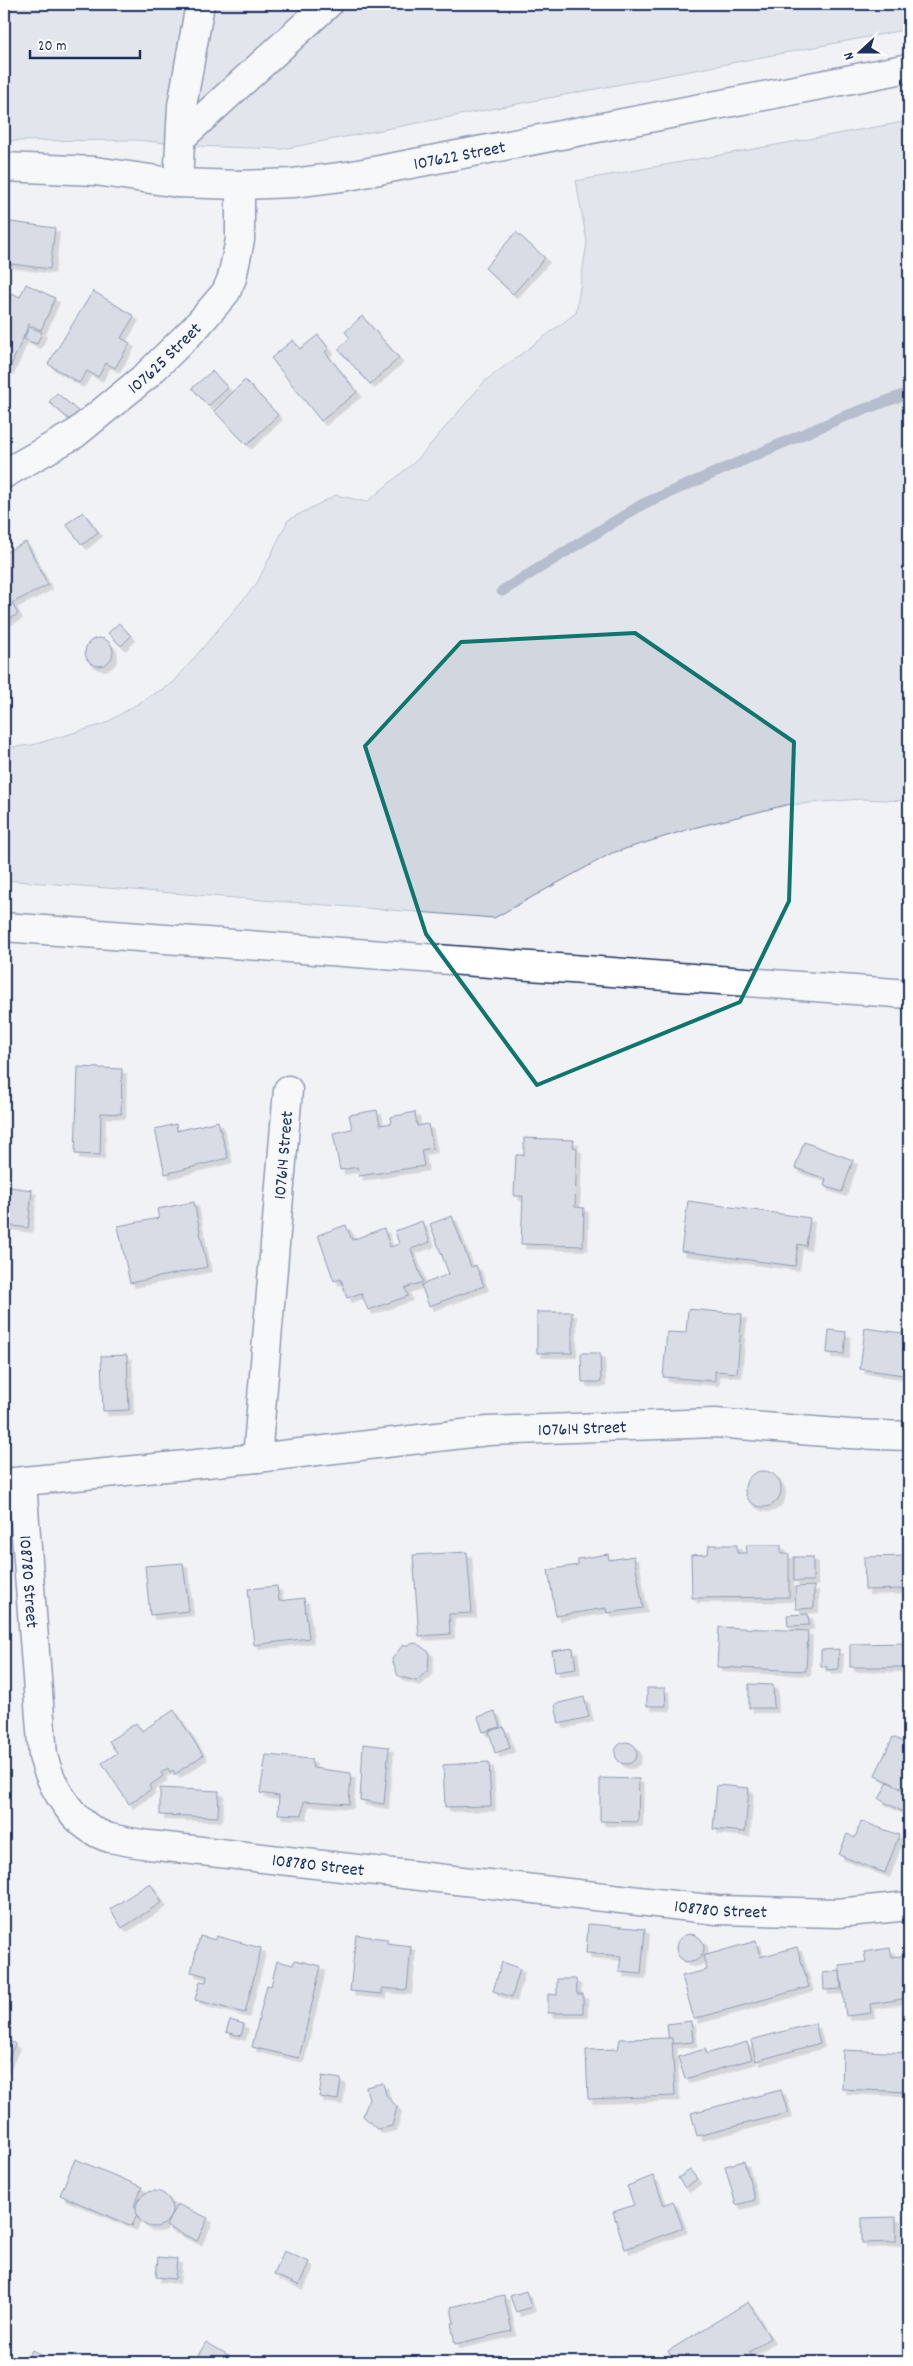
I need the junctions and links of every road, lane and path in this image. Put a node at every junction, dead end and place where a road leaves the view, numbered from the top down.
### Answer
1 (200, 4) edge
2 (328, 4) edge
3 (909, 68) edge
4 (182, 136) junction
5 (4, 166) edge
6 (178, 183) junction
7 (240, 185) junction
8 (4, 474) edge
9 (4, 927) edge
10 (909, 994) edge
11 (288, 1090) dead end
12 (909, 1436) edge
13 (257, 1458) junction
14 (13, 1483) edge
15 (909, 1906) edge

1 - 4 street
2 - 4 street
3 - 7 street, 107622 Street
4 - 6 street
5 - 6 street, 107622 Street
6 - 7 street, 107622 Street
7 - 8 street, 107625 Street
9 - 10 street
11 - 13 street, 107614 Street
12 - 13 street, 107614 Street
13 - 14 street, 107614 Street
14 - 15 street, 108780 Street

